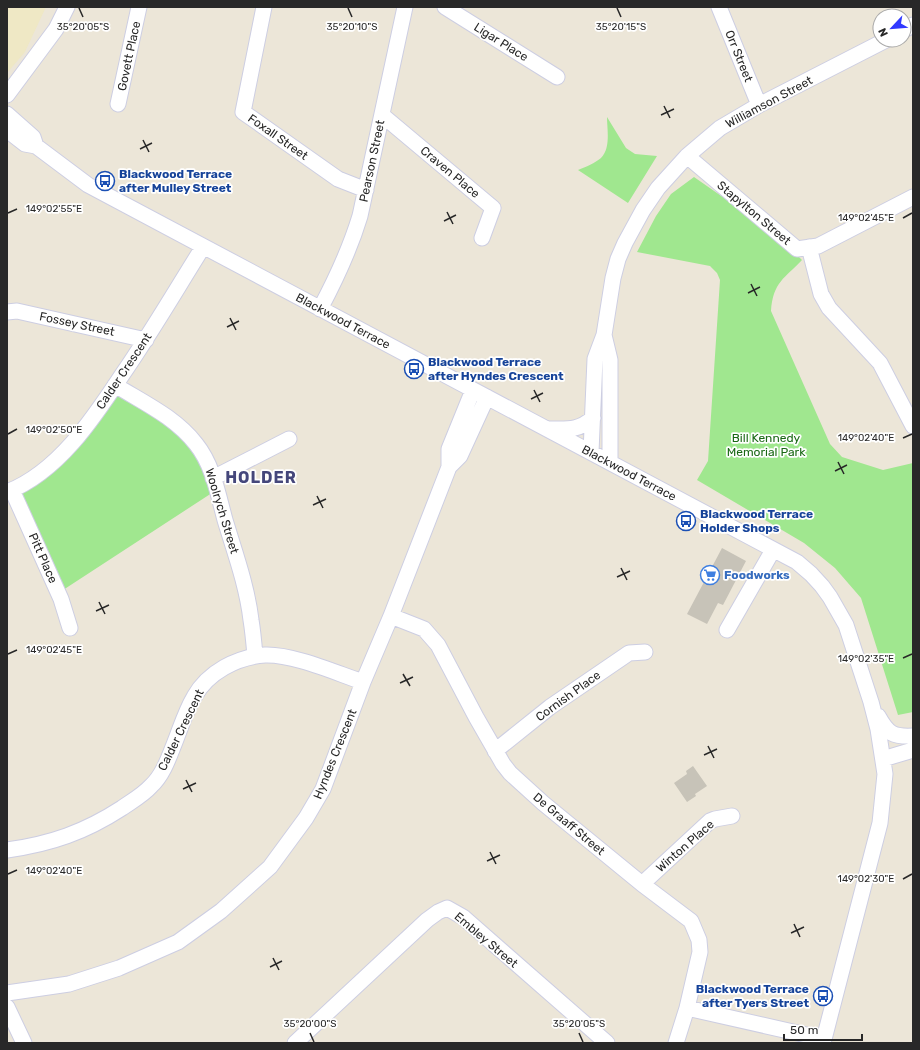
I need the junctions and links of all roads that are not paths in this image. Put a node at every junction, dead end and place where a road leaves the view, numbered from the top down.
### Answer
1 (67, 7) edge
2 (139, 7) edge
3 (264, 7) edge
4 (405, 7) edge
5 (445, 7) edge
6 (719, 7) edge
7 (872, 47) edge
8 (557, 77) dead end
9 (7, 95) edge
10 (118, 104) dead end
11 (759, 105) junction
12 (7, 114) edge
13 (382, 115) junction
14 (7, 130) edge
15 (36, 146) junction
16 (687, 156) junction
17 (366, 190) junction
18 (913, 198) edge
19 (482, 238) dead end
20 (202, 246) junction
21 (809, 247) junction
22 (320, 308) junction
23 (7, 312) edge
24 (604, 335) junction
25 (146, 340) junction
26 (115, 386) junction
27 (473, 390) junction
28 (487, 397) junction
29 (593, 418) junction
30 (913, 426) edge
31 (546, 429) junction
32 (289, 439) dead end
33 (591, 452) junction
34 (610, 462) junction
35 (450, 467) junction
36 (213, 478) junction
37 (9, 491) edge
38 (773, 550) junction
39 (391, 616) junction
40 (70, 628) dead end
41 (727, 630) dead end
42 (645, 652) dead end
43 (255, 656) junction
44 (363, 682) junction
45 (871, 702) junction
46 (913, 736) edge
47 (913, 750) edge
48 (495, 751) junction
49 (882, 752) junction
50 (732, 816) dead end
51 (7, 850) edge
52 (642, 884) junction
53 (7, 993) edge
54 (7, 1007) edge
55 (687, 1008) junction
56 (824, 1041) edge
57 (24, 1043) edge
58 (295, 1043) edge
59 (607, 1043) edge
60 (676, 1043) edge

1 - 9 street
2 - 10 street, Govett Place
3 - 17 street, Foxall Street
4 - 13 street, Pearson Street
5 - 8 street, Ligar Place
6 - 11 street, Orr Street
7 - 11 street, Williamson Street
11 - 16 street, Williamson Street
12 - 15 street, Blackwood Terrace
13 - 17 street, Pearson Street
13 - 19 street, Craven Place
14 - 15 street, Blackwood Terrace
15 - 20 street, Blackwood Terrace
16 - 21 street, Stapylton Street
16 - 24 street, Williamson Street
17 - 22 street, Pearson Street
18 - 21 street, Stapylton Street
20 - 22 street, Blackwood Terrace
20 - 25 street, Calder Crescent
21 - 30 street
22 - 27 street, Blackwood Terrace
23 - 25 street, Fossey Street
24 - 29 street, Williamson Street
24 - 34 street, Williamson Street
25 - 26 street, Calder Crescent
26 - 36 street, Woolrych Street
26 - 37 street, Calder Crescent
27 - 28 street, Blackwood Terrace
27 - 35 street, Hyndes Crescent
28 - 31 street, Blackwood Terrace
28 - 35 street, Hyndes Crescent
29 - 31 street
29 - 33 street, Williamson Street
31 - 33 street, Blackwood Terrace
32 - 36 street
33 - 34 street, Blackwood Terrace
34 - 38 street, Blackwood Terrace
35 - 39 street, Hyndes Crescent
36 - 43 street, Woolrych Street
37 - 40 street, Pitt Place
38 - 41 street
38 - 45 street, Blackwood Terrace
39 - 44 street, Hyndes Crescent
39 - 48 street, De Graaff Street
42 - 48 street, Cornish Place
43 - 44 street, Calder Crescent
43 - 51 street, Calder Crescent
44 - 53 street, Hyndes Crescent
45 - 46 street
45 - 49 street, Blackwood Terrace
46 - 49 street
47 - 49 street
48 - 52 street, De Graaff Street
49 - 56 street, Blackwood Terrace
50 - 52 street, Winton Place
52 - 55 street, De Graaff Street
54 - 57 street
55 - 56 street
55 - 60 street, De Graaff Street
58 - 59 street, Embley Street

